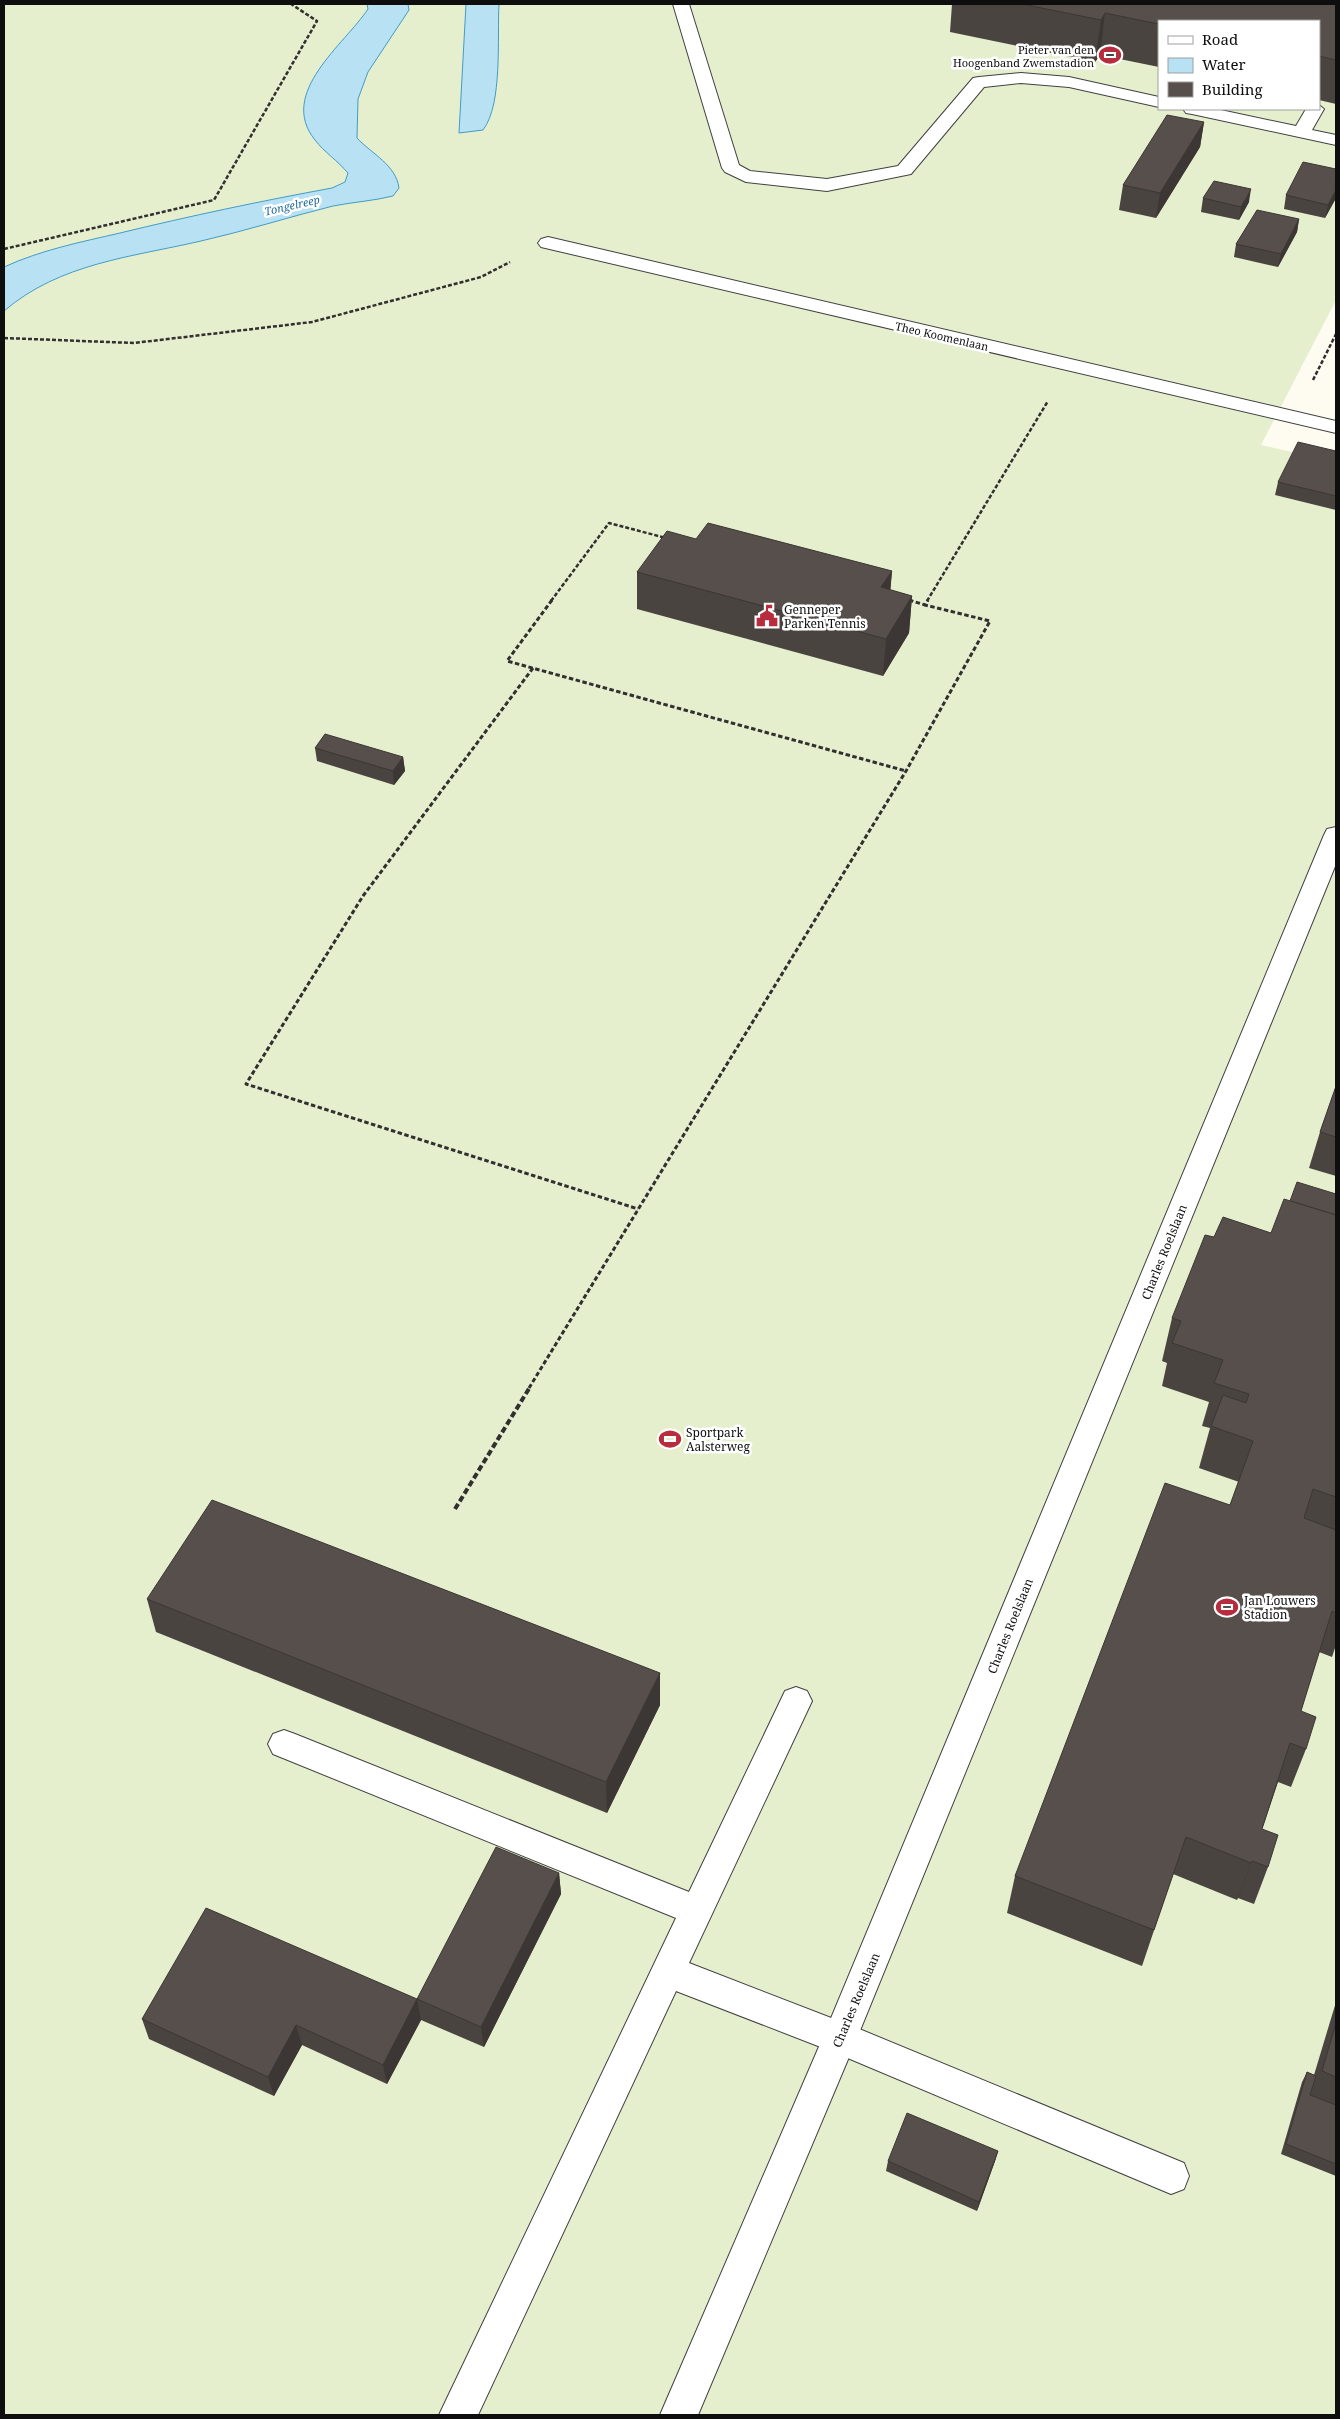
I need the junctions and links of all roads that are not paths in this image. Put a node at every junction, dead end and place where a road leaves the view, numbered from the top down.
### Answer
1 (681, 4) edge
2 (1158, 102) edge
3 (1197, 110) edge
4 (1315, 110) edge
5 (1302, 132) junction
6 (1336, 140) edge
7 (548, 243) road end
8 (1336, 427) edge
9 (1336, 835) edge
10 (796, 1701) dead end
11 (284, 1744) dead end
12 (697, 1911) junction
13 (668, 1971) junction
14 (840, 2038) junction
15 (1170, 2176) dead end
16 (458, 2415) edge
17 (679, 2415) edge

1 - 2 street
3 - 5 street
4 - 5 street
5 - 6 street
7 - 8 street, Theo Koomenlaan
9 - 14 street, Charles Roelslaan
10 - 12 street
11 - 12 street
12 - 13 street
13 - 14 street
13 - 16 street
14 - 15 street
14 - 17 street, Charles Roelslaan

